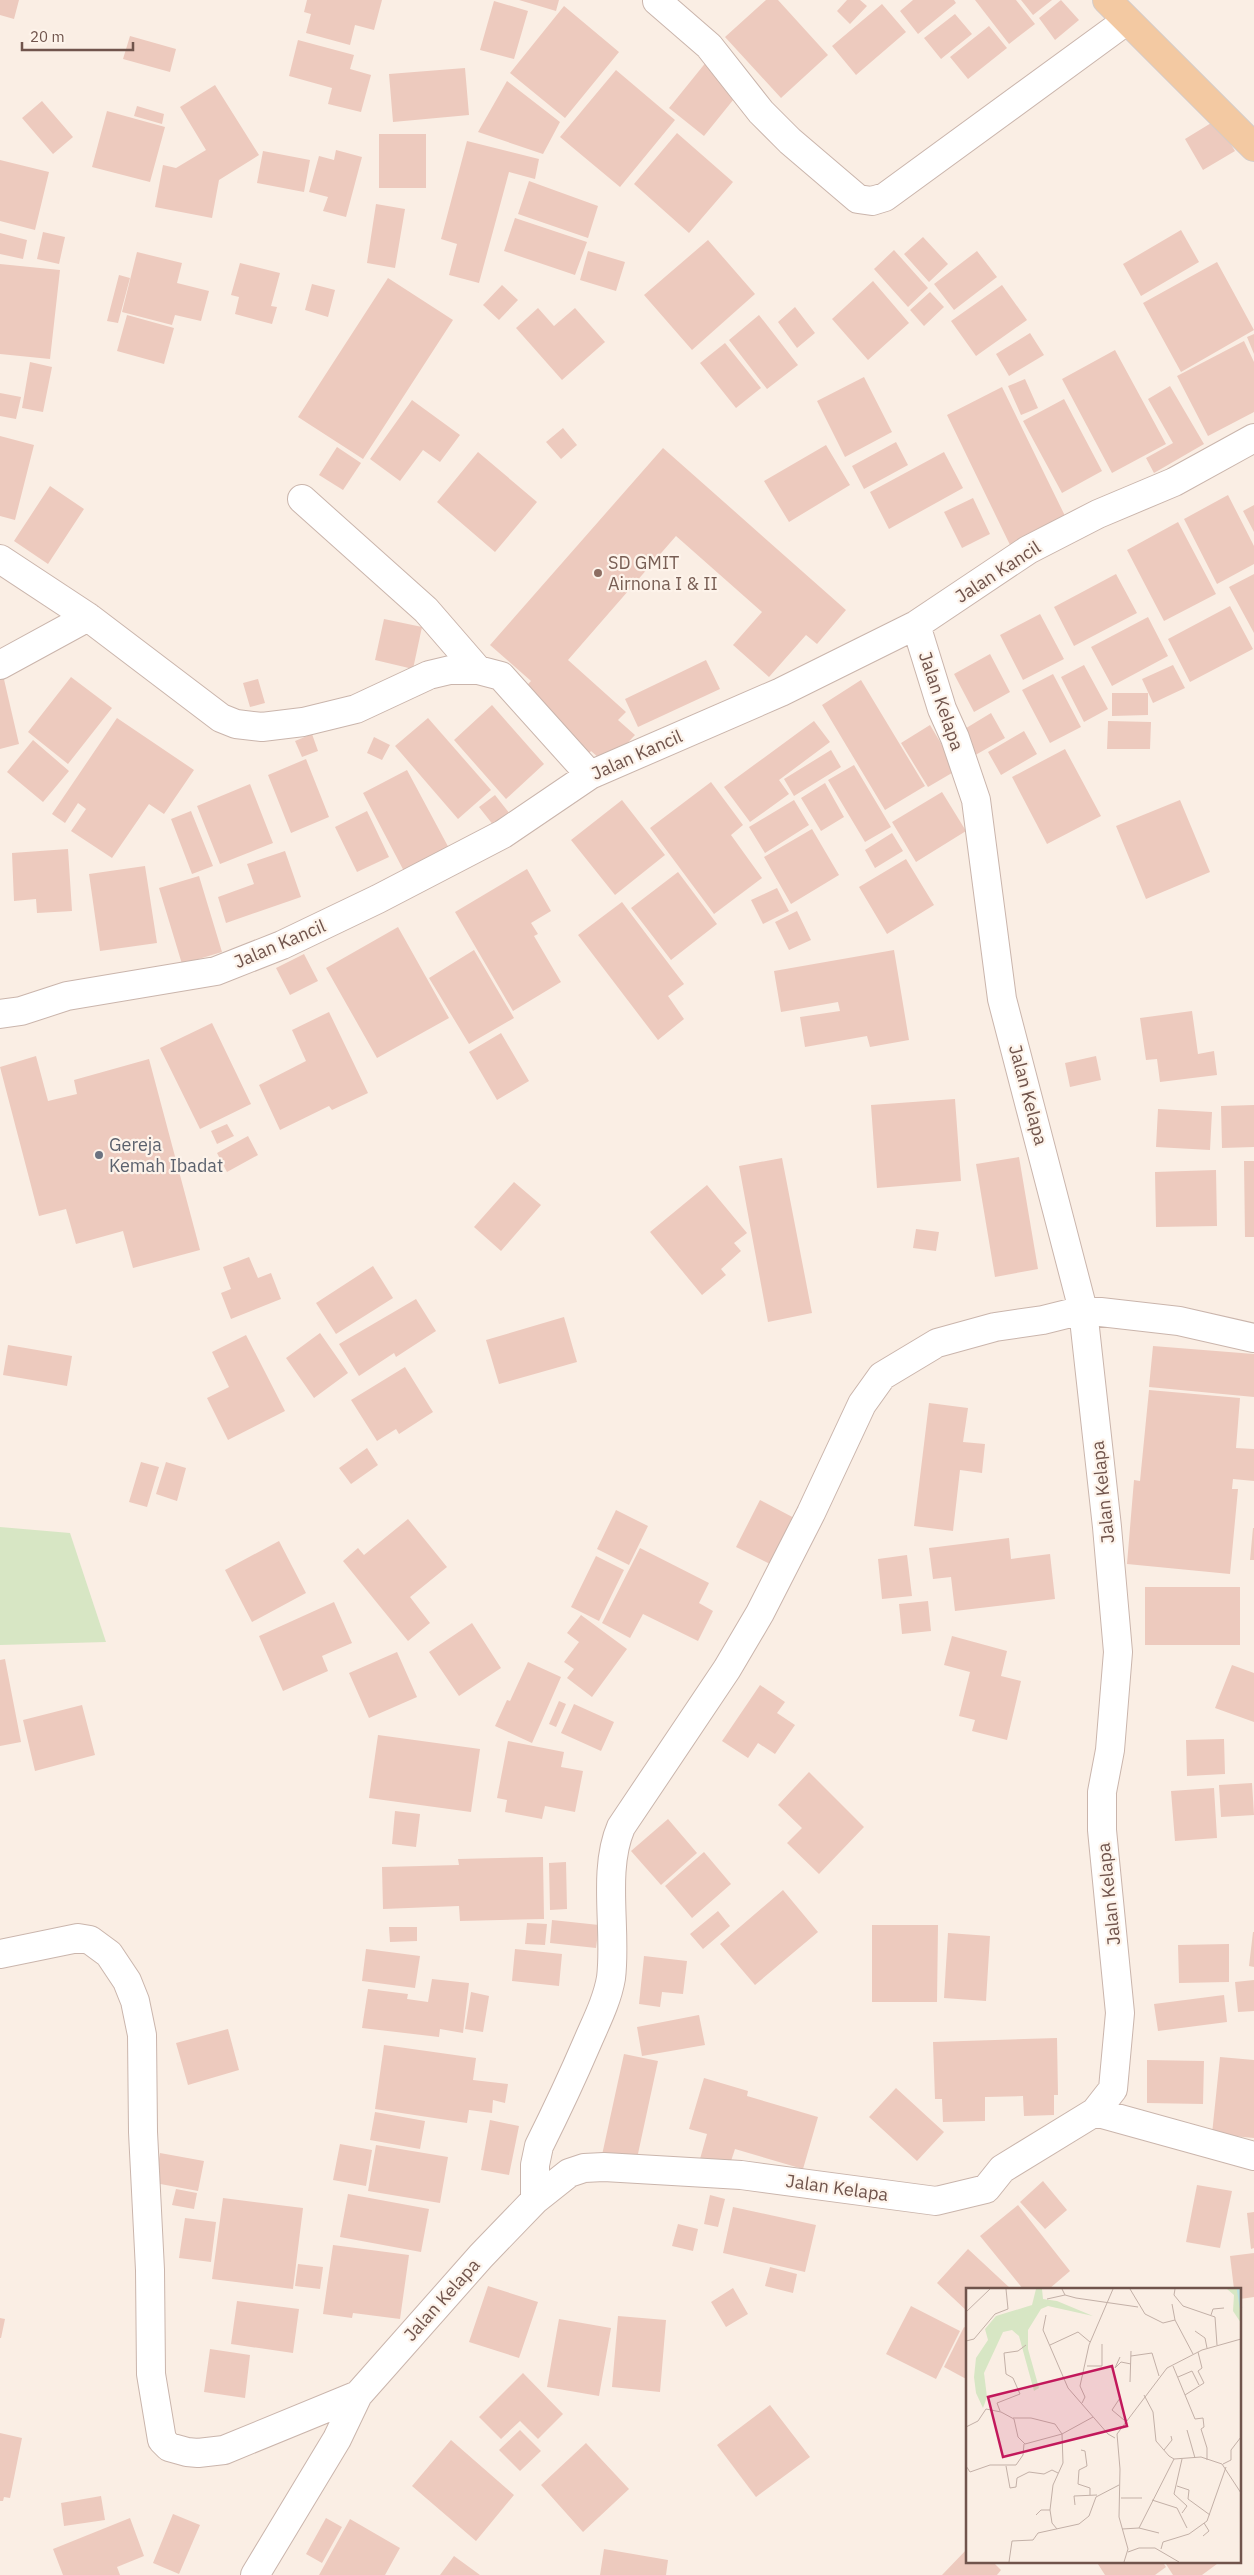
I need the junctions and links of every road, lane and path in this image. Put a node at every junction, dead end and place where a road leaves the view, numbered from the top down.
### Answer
1 (1107, 0) edge
2 (658, 1) dead end
3 (1126, 21) junction
4 (1254, 147) edge
5 (1254, 438) edge
6 (302, 499) dead end
7 (0, 559) edge
8 (88, 617) junction
9 (916, 626) junction
10 (0, 665) edge
11 (478, 670) junction
12 (590, 774) junction
13 (0, 1014) edge
14 (1083, 1310) junction
15 (1254, 1338) edge
16 (0, 1954) edge
17 (1095, 2112) junction
18 (1254, 2156) edge
19 (535, 2200) junction
20 (358, 2396) junction
21 (255, 2575) edge

1 - 3 main road
2 - 3 street
3 - 4 main road
5 - 9 street, Jalan Kancil
6 - 11 street
7 - 8 street
8 - 10 street
8 - 11 street
9 - 12 street, Jalan Kancil
9 - 14 street, Jalan Kelapa
11 - 12 street
12 - 13 street, Jalan Kancil
14 - 15 street
14 - 17 street, Jalan Kelapa
14 - 19 street
16 - 20 street
17 - 18 street
17 - 19 street, Jalan Kelapa
19 - 20 street, Jalan Kelapa
20 - 21 street, Jalan Kelapa

